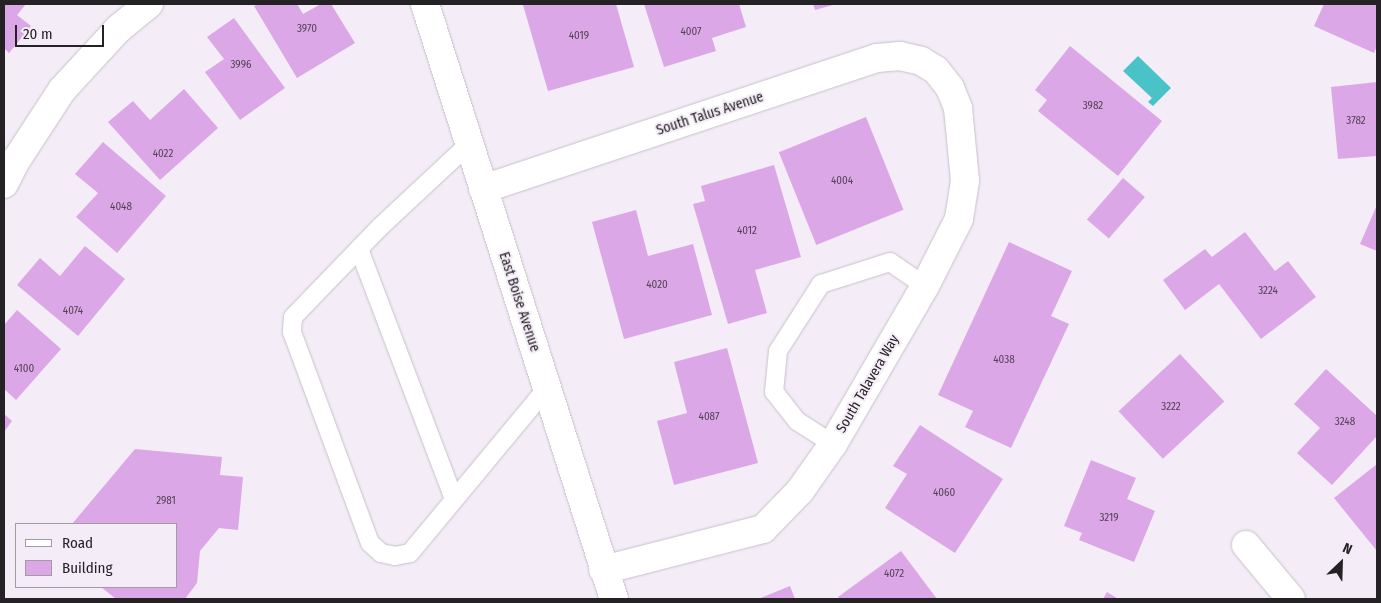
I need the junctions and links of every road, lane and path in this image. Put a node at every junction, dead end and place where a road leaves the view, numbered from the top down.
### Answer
1 (149, 4) edge
2 (425, 4) edge
3 (936, 70) joint
4 (469, 144) junction
5 (4, 184) edge
6 (483, 189) junction
7 (359, 248) junction
8 (925, 286) junction
9 (546, 389) junction
10 (834, 444) junction
11 (454, 499) junction
12 (1246, 544) dead end
13 (604, 570) junction
14 (614, 599) edge
15 (1291, 599) edge

1 - 5 street
2 - 4 street, East Boise Avenue
3 - 6 street, South Talus Avenue
3 - 8 street, South Talavera Way
4 - 6 street, East Boise Avenue
4 - 7 lane
6 - 9 street, East Boise Avenue
7 - 11 lane
7 - 11 lane
8 - 10 street, South Talavera Way
8 - 10 lane
9 - 11 lane
9 - 13 street, East Boise Avenue
10 - 13 street, South Talavera Way
12 - 15 street
13 - 14 street, East Boise Avenue

